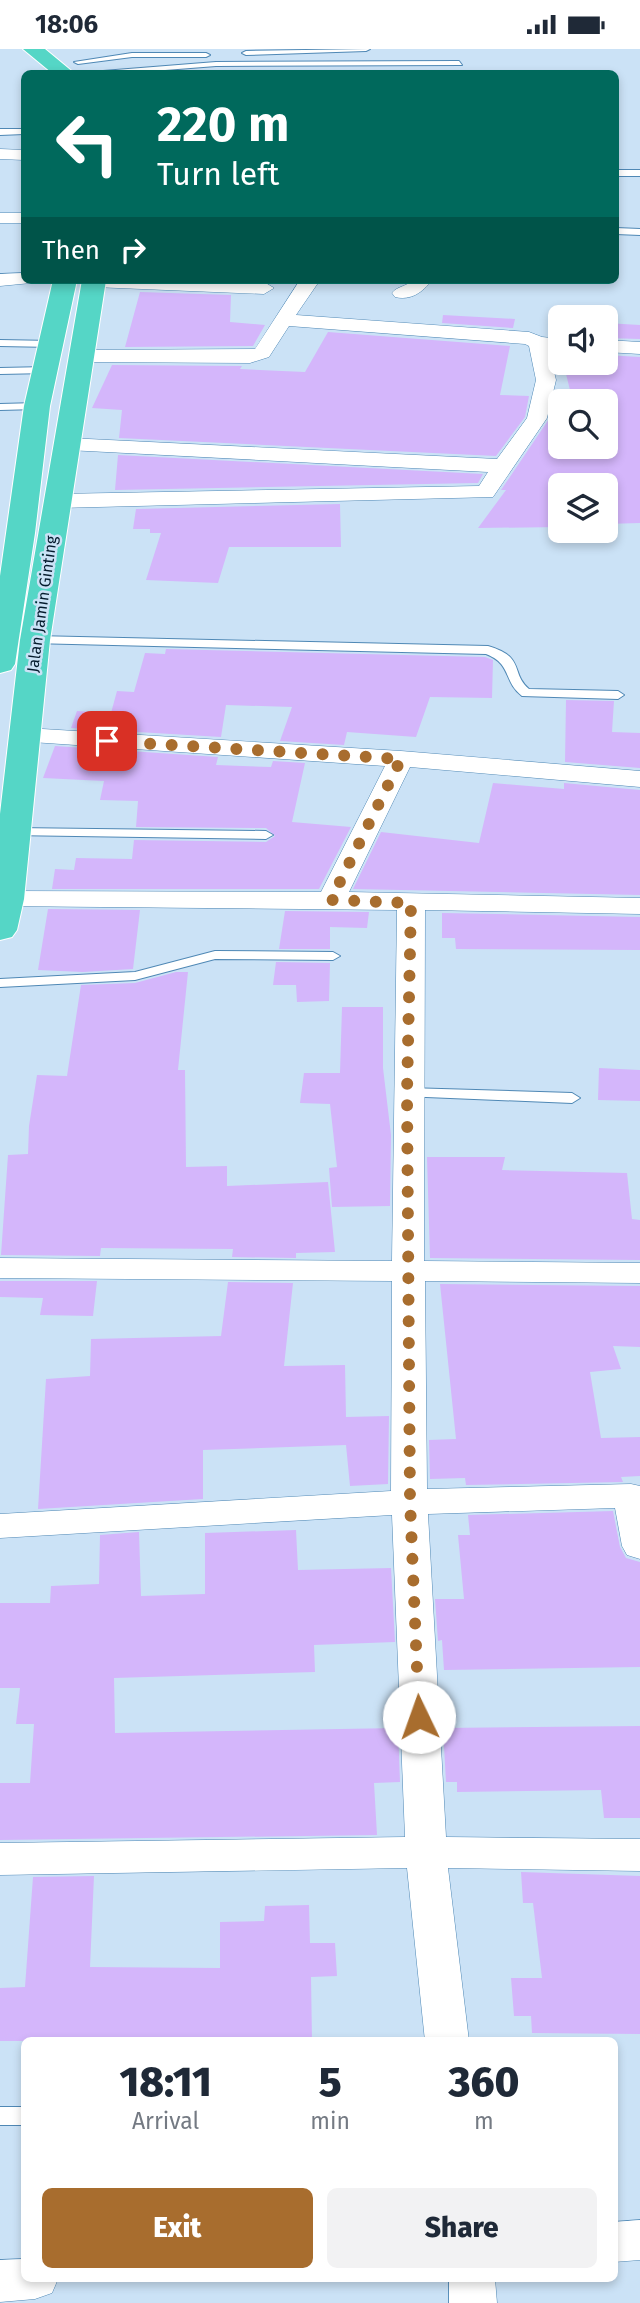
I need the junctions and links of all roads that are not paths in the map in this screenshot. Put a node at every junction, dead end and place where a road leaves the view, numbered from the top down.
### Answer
1 (33, 49) edge
2 (366, 49) edge
3 (189, 55) junction
4 (458, 62) dead end
5 (74, 65) edge
6 (195, 65) junction
7 (138, 70) edge
8 (0, 132) edge
9 (21, 132) edge
10 (0, 154) edge
11 (21, 155) edge
12 (619, 173) edge
13 (640, 173) edge
14 (0, 218) edge
15 (21, 218) edge
16 (0, 229) edge
17 (21, 229) edge
18 (619, 231) edge
19 (640, 232) edge
20 (21, 279) edge
21 (0, 280) edge
22 (64, 284) edge
23 (93, 284) edge
24 (179, 284) edge
25 (307, 284) edge
26 (419, 284) edge
27 (264, 288) dead end
28 (401, 293) dead end
29 (283, 320) junction
30 (0, 343) edge
31 (538, 343) junction
32 (548, 343) edge
33 (52, 344) junction
34 (618, 347) edge
35 (640, 348) edge
36 (83, 356) junction
37 (47, 370) junction
38 (0, 371) edge
39 (37, 406) junction
40 (0, 407) edge
41 (68, 444) junction
42 (504, 466) junction
43 (58, 501) junction
44 (7, 566) edge
45 (3, 636) edge
46 (35, 640) junction
47 (0, 664) edge
48 (618, 695) dead end
49 (26, 736) junction
50 (401, 759) junction
51 (640, 779) edge
52 (15, 832) junction
53 (266, 835) dead end
54 (6, 899) junction
55 (331, 900) junction
56 (411, 903) junction
57 (640, 906) edge
58 (0, 930) edge
59 (333, 956) dead end
60 (0, 983) edge
61 (407, 1093) junction
62 (572, 1098) dead end
63 (0, 1268) edge
64 (408, 1271) junction
65 (640, 1273) edge
66 (636, 1496) edge
67 (410, 1501) junction
68 (0, 1526) edge
69 (640, 1546) edge
70 (426, 1852) junction
71 (640, 1855) edge
72 (0, 1859) edge
73 (447, 2037) edge
74 (0, 2116) edge
75 (21, 2116) edge
76 (640, 2240) edge
77 (618, 2242) edge
78 (21, 2280) edge
79 (0, 2281) edge
80 (472, 2282) edge
81 (472, 2303) edge

1 - 5 highway
2 - 3 lane
3 - 5 lane
3 - 6 lane
4 - 6 lane
6 - 7 lane
8 - 9 lane
10 - 11 street
12 - 13 lane
14 - 15 street
16 - 17 street
18 - 19 lane
20 - 21 street
22 - 33 highway, Jalan Jamin Ginting
23 - 36 highway, Jalan Jamin Ginting
24 - 27 street
25 - 29 street
26 - 28 street
29 - 31 street
29 - 36 street
30 - 33 lane
31 - 32 street
31 - 42 street
33 - 37 highway, Jalan Jamin Ginting
34 - 35 street
36 - 41 highway, Jalan Jamin Ginting
37 - 38 lane
37 - 39 highway, Jalan Jamin Ginting
39 - 40 lane
39 - 44 highway, Jalan Jamin Ginting
41 - 42 street
41 - 43 highway, Jalan Jamin Ginting
42 - 43 street
43 - 46 highway, Jalan Jamin Ginting
44 - 45 highway, Jalan Jamin Ginting
45 - 47 highway, Jalan Jamin Ginting
46 - 48 lane
46 - 49 highway, Jalan Jamin Ginting
49 - 50 street
49 - 52 highway, Jalan Jamin Ginting
50 - 51 street
50 - 55 street
52 - 53 lane
52 - 54 highway, Jalan Jamin Ginting
54 - 55 street
54 - 58 highway, Jalan Jamin Ginting
55 - 56 street
56 - 57 street
56 - 61 street
59 - 60 lane
61 - 62 lane
61 - 64 street
63 - 64 street
64 - 65 street
64 - 67 street
66 - 67 street
66 - 69 street
67 - 68 street
67 - 70 street
70 - 71 street
70 - 72 street
70 - 73 street
74 - 75 lane
76 - 77 street
78 - 79 street
80 - 81 street

